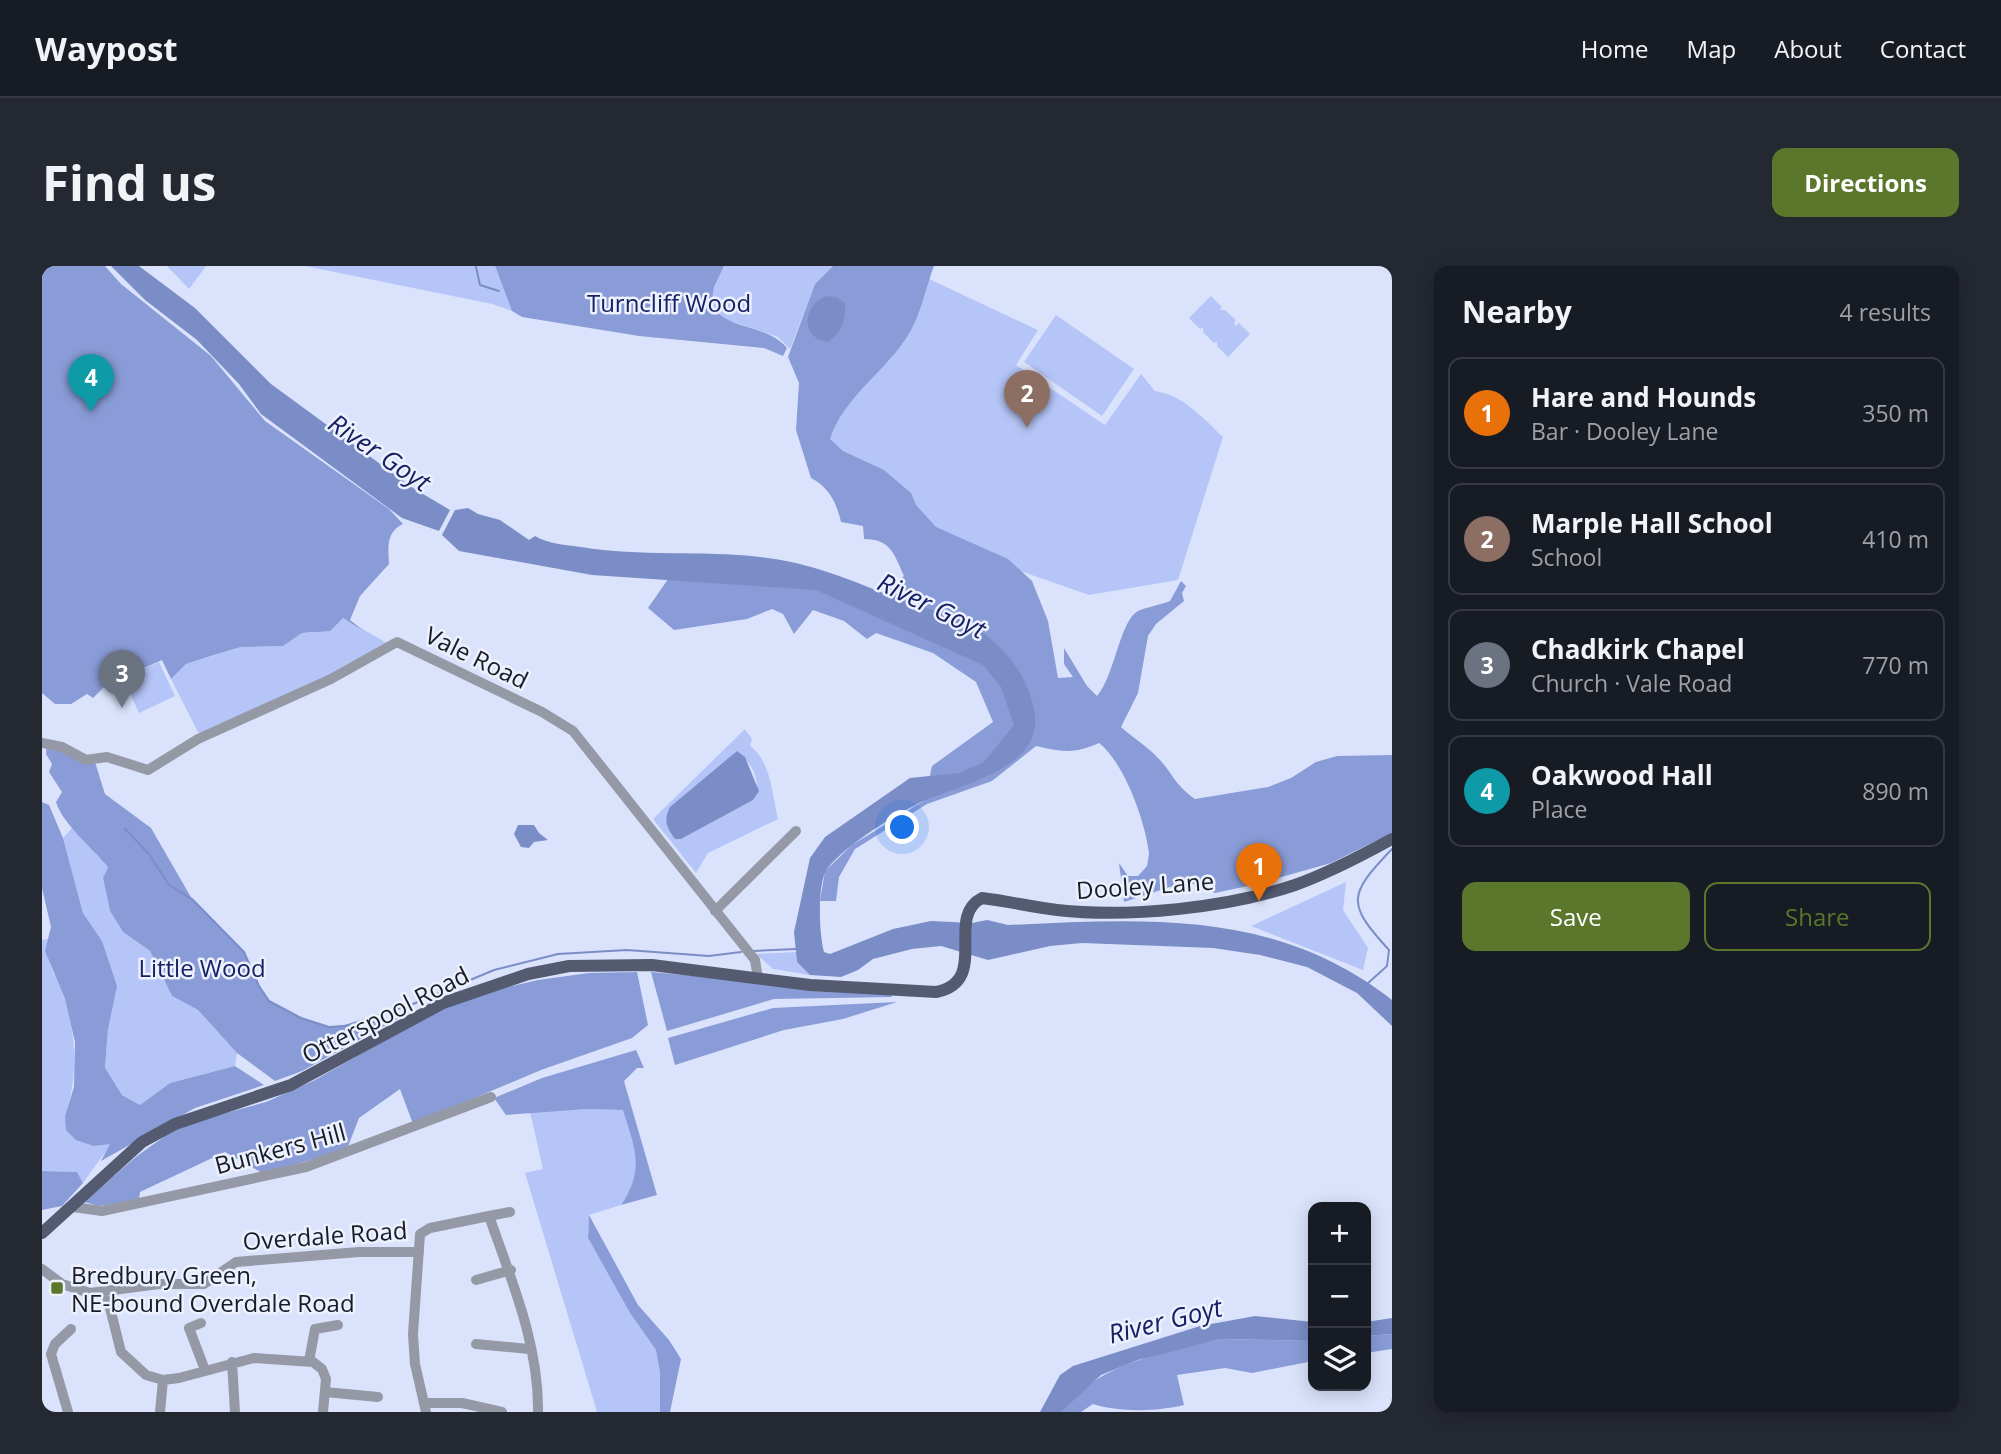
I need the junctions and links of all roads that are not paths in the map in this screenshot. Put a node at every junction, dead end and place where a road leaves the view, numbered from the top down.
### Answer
1 (42, 743) edge
2 (796, 831) dead end
3 (1392, 839) edge
4 (715, 911) junction
5 (758, 978) junction
6 (957, 983) joint
7 (491, 1097) dead end
8 (73, 1207) junction
9 (510, 1212) dead end
10 (489, 1216) junction
11 (42, 1233) edge
12 (419, 1252) junction
13 (42, 1269) edge
14 (511, 1270) junction
15 (476, 1280) dead end
16 (106, 1292) junction
17 (201, 1323) dead end
18 (338, 1325) dead end
19 (71, 1329) dead end
20 (476, 1344) dead end
21 (529, 1349) junction
22 (309, 1361) junction
23 (232, 1362) junction
24 (205, 1370) junction
25 (163, 1380) junction
26 (325, 1392) junction
27 (378, 1397) dead end
28 (425, 1408) edge
29 (68, 1412) edge
30 (160, 1412) edge
31 (234, 1412) edge
32 (323, 1412) edge
33 (502, 1412) edge
34 (538, 1412) edge

1 - 4 street, Vale Road
2 - 4 street
3 - 6 main road, Dooley Lane
4 - 5 street, Vale Road
5 - 6 main road, Otterspool Road
5 - 8 main road, Otterspool Road
7 - 8 street, Bunkers Hill
8 - 11 main road, Otterspool Road
9 - 10 street
10 - 12 street, Overdale Road
10 - 14 street
12 - 16 street, Overdale Road
12 - 28 street
13 - 16 street, Overdale Road
14 - 15 street
14 - 21 street
16 - 25 street
17 - 24 street
18 - 22 street
19 - 29 street
20 - 21 street
21 - 34 street
22 - 23 street
22 - 26 street
23 - 24 street
23 - 31 street
24 - 25 street
25 - 30 street
26 - 27 street
26 - 32 street
28 - 33 street

